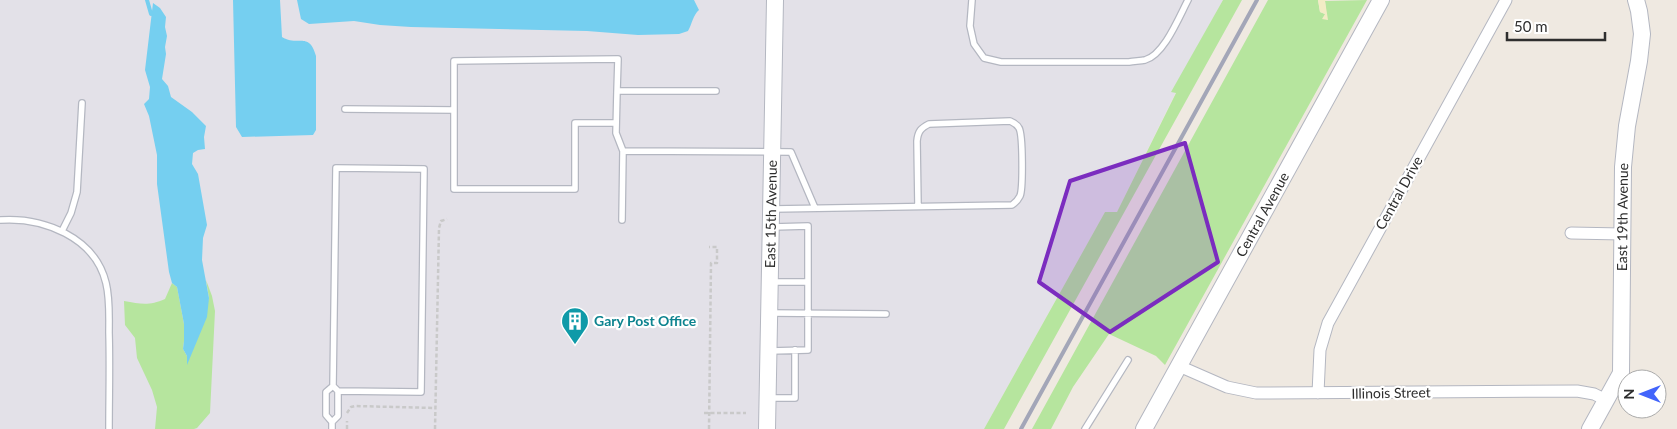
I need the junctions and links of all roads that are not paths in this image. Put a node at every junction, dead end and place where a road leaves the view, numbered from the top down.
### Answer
1 (775, 0) edge
2 (972, 0) edge
3 (1188, 0) edge
4 (1381, 0) edge
5 (1506, 0) edge
6 (1636, 0) edge
7 (617, 91) junction
8 (716, 91) dead end
9 (82, 103) dead end
10 (344, 109) dead end
11 (454, 110) junction
12 (616, 123) junction
13 (622, 151) junction
14 (772, 151) junction
15 (918, 206) junction
16 (815, 208) junction
17 (771, 209) junction
18 (0, 220) edge
19 (622, 220) dead end
20 (770, 227) junction
21 (62, 231) junction
22 (1571, 233) dead end
23 (1622, 234) junction
24 (770, 282) junction
25 (808, 282) junction
26 (769, 313) junction
27 (808, 313) junction
28 (886, 314) dead end
29 (795, 350) junction
30 (768, 351) junction
31 (1128, 360) dead end
32 (1179, 366) junction
33 (333, 386) junction
34 (338, 391) junction
35 (1318, 393) junction
36 (767, 398) junction
37 (1606, 400) junction
38 (332, 422) junction
39 (109, 429) edge
40 (332, 429) edge
41 (767, 429) edge
42 (1085, 429) edge
43 (1144, 429) edge
44 (1590, 429) edge

1 - 14 street, East 15th Avenue
2 - 3 lane
4 - 32 street, Central Avenue
5 - 35 street, Central Drive
6 - 23 street, East 19th Avenue
7 - 8 lane
7 - 11 lane
7 - 12 lane
9 - 21 lane
10 - 11 lane
11 - 12 lane
12 - 13 lane
13 - 14 lane
13 - 19 lane
14 - 16 lane
14 - 17 street, East 15th Avenue
15 - 15 lane
15 - 16 lane
16 - 17 lane
17 - 20 street, East 15th Avenue
18 - 21 lane
20 - 24 street, East 15th Avenue
20 - 25 lane
21 - 39 lane
22 - 23 street
23 - 37 street, East 19th Avenue
24 - 25 lane
24 - 26 street, East 15th Avenue
25 - 27 lane
26 - 27 lane
26 - 30 street, East 15th Avenue
27 - 28 lane
27 - 29 lane
29 - 30 lane
29 - 36 lane
30 - 36 street, East 15th Avenue
31 - 42 lane
32 - 35 street, Illinois Street
32 - 43 street, Central Avenue
33 - 34 lane
33 - 34 lane
33 - 38 lane
34 - 38 lane
35 - 37 street, Illinois Street
36 - 41 street, East 15th Avenue
37 - 44 street, East 19th Avenue
38 - 40 lane

